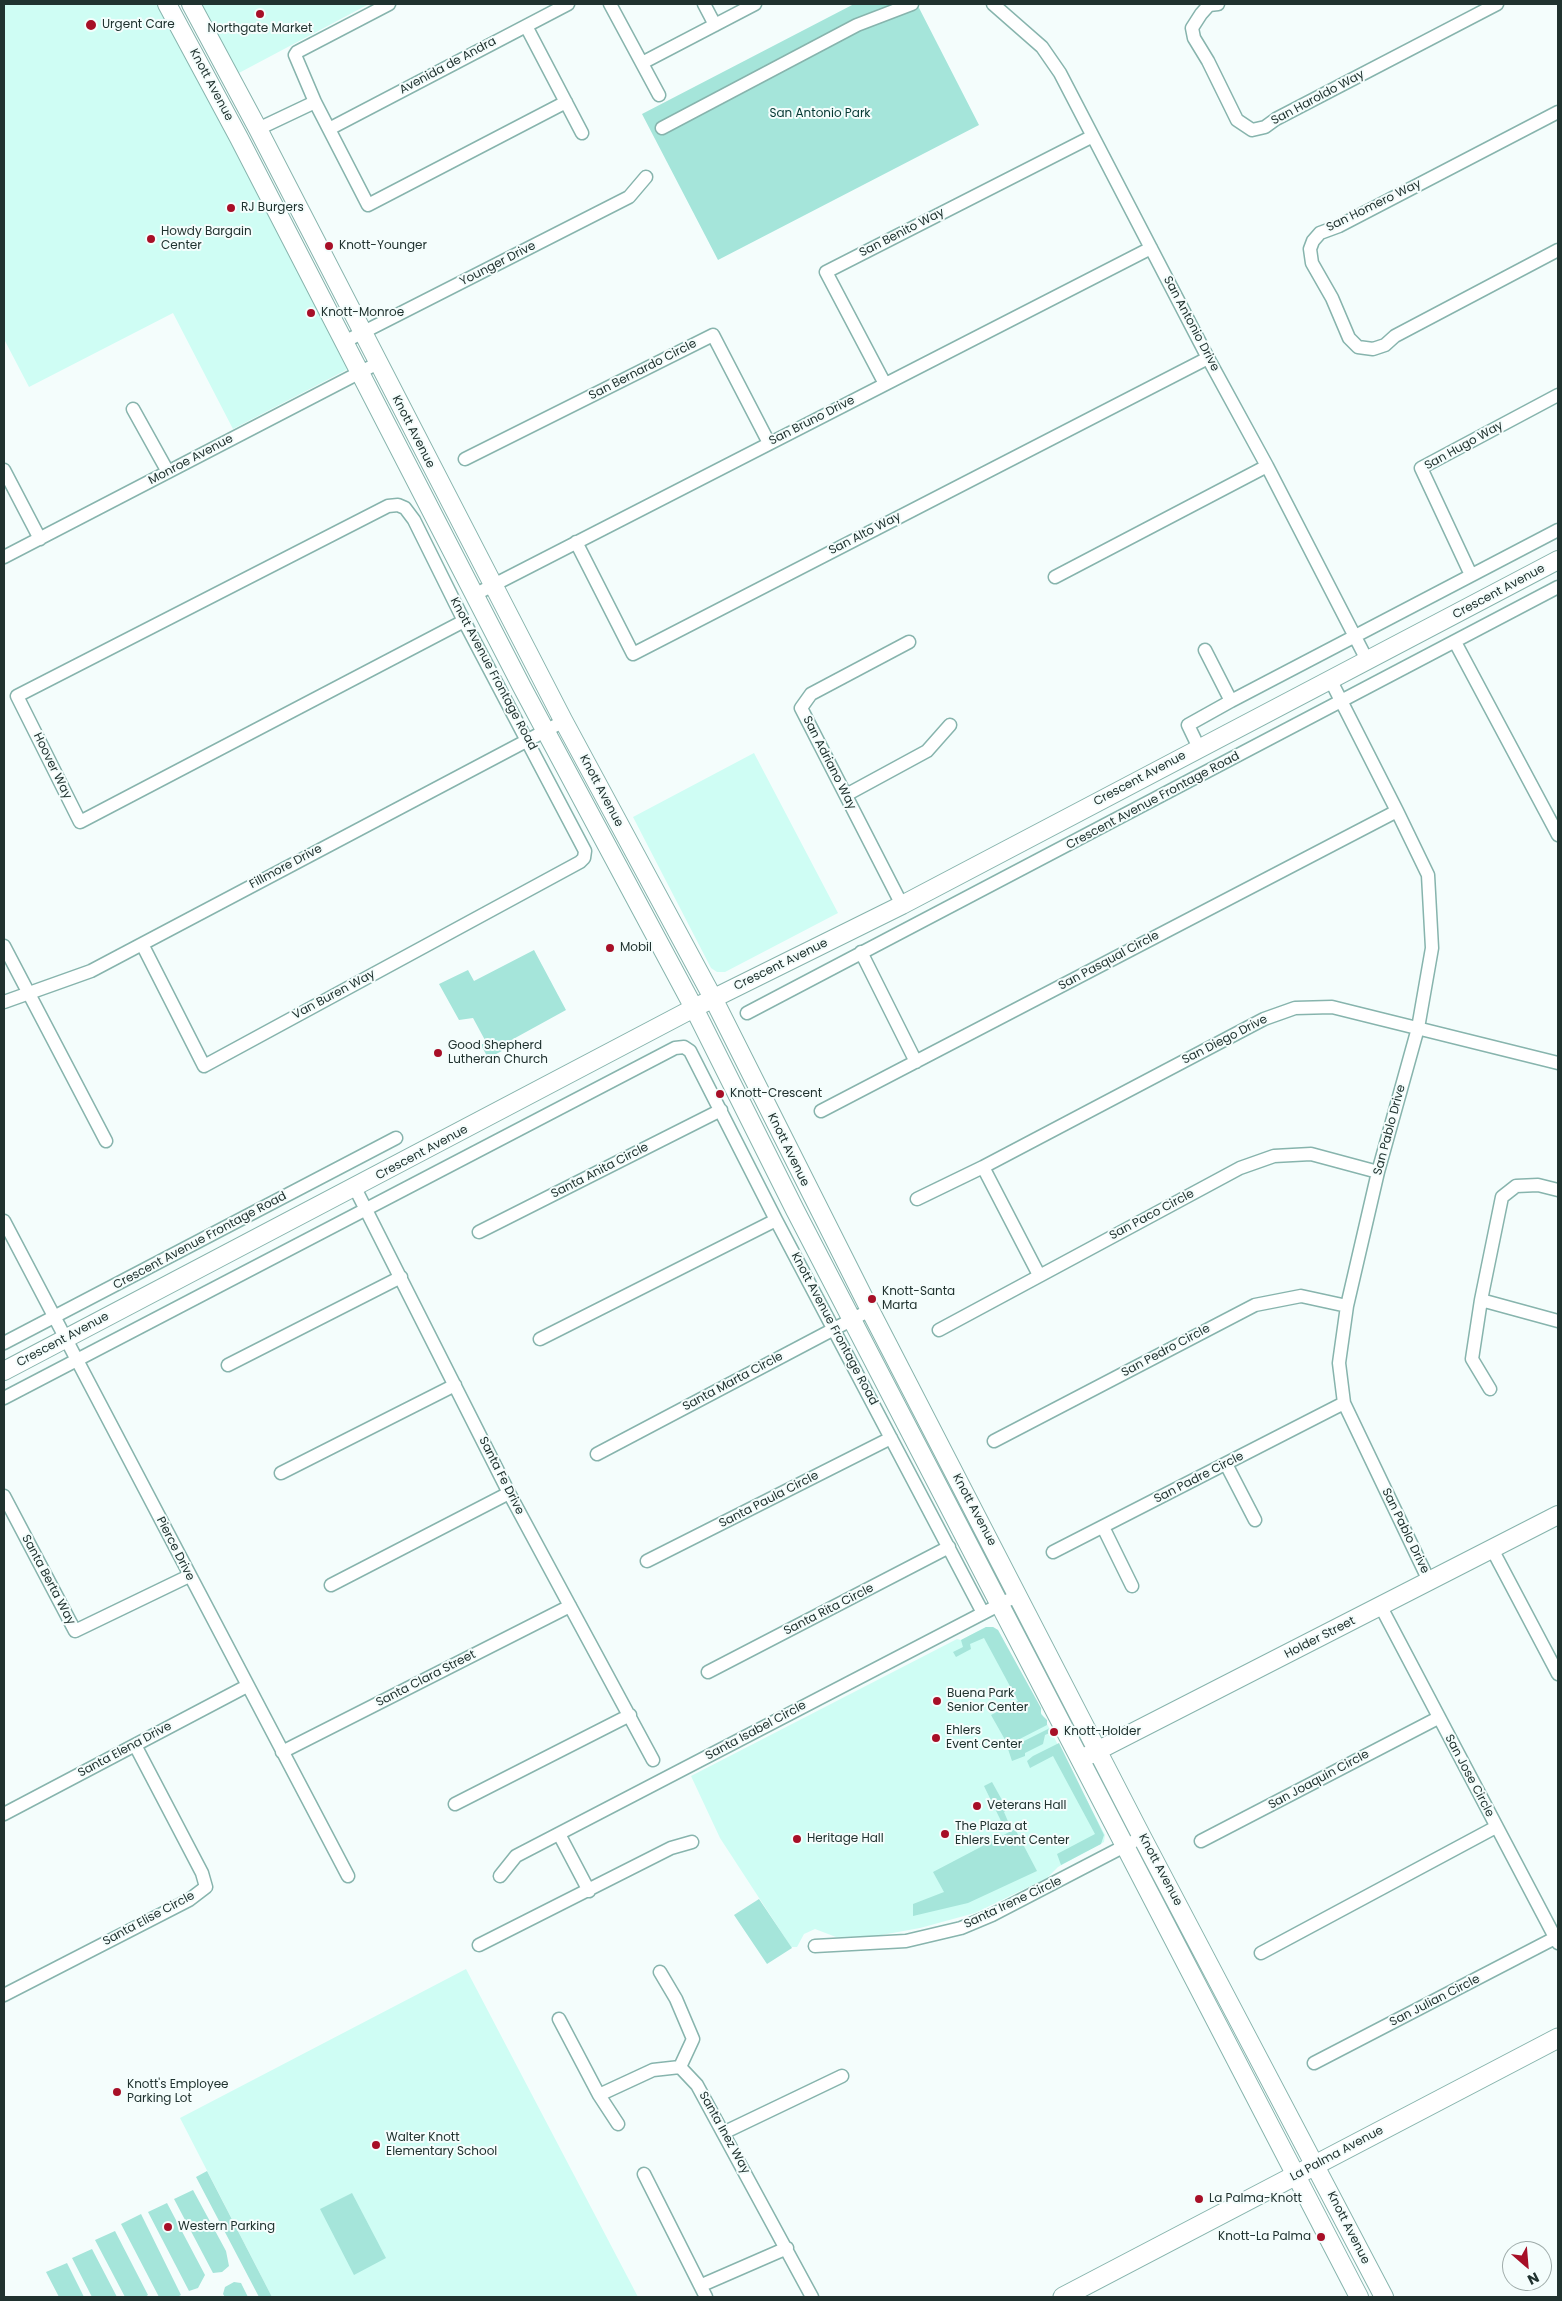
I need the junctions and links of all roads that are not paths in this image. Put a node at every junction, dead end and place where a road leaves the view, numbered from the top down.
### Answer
1 (167, 4) edge
2 (191, 4) edge
3 (389, 4) edge
4 (568, 4) edge
5 (610, 4) edge
6 (704, 4) edge
7 (755, 4) edge
8 (912, 4) edge
9 (993, 4) edge
10 (1218, 4) edge
11 (1497, 4) edge
12 (715, 25) junction
13 (526, 26) junction
14 (642, 63) junction
15 (659, 95) dead end
16 (315, 102) junction
17 (566, 102) junction
18 (1558, 112) edge
19 (662, 128) dead end
20 (258, 129) junction
21 (329, 129) junction
22 (582, 133) dead end
23 (1091, 137) junction
24 (240, 138) junction
25 (646, 177) dead end
26 (1151, 248) junction
27 (1558, 250) edge
28 (363, 333) junction
29 (344, 342) junction
30 (1208, 358) junction
31 (378, 362) junction
32 (360, 372) junction
33 (885, 384) junction
34 (1558, 395) edge
35 (133, 409) dead end
36 (769, 443) junction
37 (465, 459) dead end
38 (1267, 466) junction
39 (4, 470) edge
40 (168, 472) junction
41 (388, 506) joint
42 (1558, 530) edge
43 (40, 539) junction
44 (576, 542) junction
45 (4, 558) edge
46 (1558, 560) edge
47 (1471, 575) junction
48 (1056, 577) dead end
49 (493, 585) junction
50 (1558, 587) edge
51 (474, 594) junction
52 (464, 621) junction
53 (1354, 636) junction
54 (909, 642) dead end
55 (1455, 642) junction
56 (1205, 650) dead end
57 (1367, 660) junction
58 (1331, 681) junction
59 (1231, 701) junction
60 (1342, 702) junction
61 (564, 721) junction
62 (950, 726) dead end
63 (545, 730) junction
64 (528, 740) junction
65 (1199, 748) junction
66 (846, 795) junction
67 (1397, 810) junction
68 (623, 832) junction
69 (1558, 834) edge
70 (604, 841) junction
71 (584, 858) joint
72 (902, 905) junction
73 (142, 944) junction
74 (4, 946) edge
75 (861, 952) junction
76 (28, 992) junction
77 (713, 998) junction
78 (4, 1002) edge
79 (694, 1008) junction
80 (747, 1013) dead end
81 (1418, 1028) junction
82 (684, 1047) joint
83 (916, 1062) junction
84 (1558, 1063) edge
85 (721, 1110) junction
86 (821, 1111) dead end
87 (396, 1138) dead end
88 (106, 1140) dead end
89 (983, 1167) junction
90 (1378, 1172) junction
91 (355, 1188) junction
92 (1558, 1190) edge
93 (917, 1199) dead end
94 (366, 1209) junction
95 (776, 1220) junction
96 (4, 1221) edge
97 (478, 1232) dead end
98 (1039, 1275) junction
99 (401, 1277) junction
100 (1481, 1300) junction
101 (1347, 1306) junction
102 (870, 1310) junction
103 (53, 1318) junction
104 (852, 1319) junction
105 (1558, 1321) edge
106 (834, 1330) junction
107 (939, 1330) dead end
108 (64, 1339) junction
109 (540, 1339) dead end
110 (4, 1343) edge
111 (76, 1361) junction
112 (228, 1365) dead end
113 (4, 1371) edge
114 (455, 1385) junction
115 (1490, 1389) dead end
116 (4, 1398) edge
117 (1344, 1403) junction
118 (891, 1438) junction
119 (994, 1441) dead end
120 (597, 1454) dead end
121 (1226, 1464) junction
122 (281, 1473) dead end
123 (509, 1493) junction
124 (4, 1496) edge
125 (1558, 1516) edge
126 (1255, 1520) dead end
127 (1103, 1526) junction
128 (949, 1547) junction
129 (1492, 1549) junction
130 (1053, 1552) dead end
131 (648, 1561) dead end
132 (189, 1576) junction
133 (1430, 1583) junction
134 (331, 1584) dead end
135 (1132, 1586) dead end
136 (1018, 1595) junction
137 (1000, 1604) junction
138 (570, 1606) junction
139 (1381, 1607) junction
140 (983, 1613) junction
141 (708, 1672) dead end
142 (1558, 1674) edge
143 (247, 1686) junction
144 (630, 1715) junction
145 (1438, 1718) junction
146 (135, 1745) junction
147 (1098, 1751) junction
148 (282, 1752) junction
149 (653, 1760) dead end
150 (1080, 1760) junction
151 (456, 1804) dead end
152 (4, 1814) edge
153 (1496, 1827) junction
154 (559, 1834) junction
155 (1142, 1837) junction
156 (1201, 1841) dead end
157 (692, 1842) dead end
158 (1125, 1847) junction
159 (348, 1876) dead end
160 (500, 1876) dead end
161 (589, 1891) junction
162 (1557, 1941) edge
163 (478, 1945) dead end
164 (815, 1946) dead end
165 (1261, 1952) dead end
166 (660, 1972) dead end
167 (4, 1995) edge
168 (559, 2019) dead end
169 (1558, 2038) edge
170 (1314, 2063) dead end
171 (680, 2067) junction
172 (842, 2076) dead end
173 (599, 2095) junction
174 (618, 2124) dead end
175 (723, 2133) junction
176 (1316, 2165) junction
177 (644, 2174) dead end
178 (1296, 2175) junction
179 (787, 2248) junction
180 (704, 2291) edge
181 (812, 2297) edge
182 (1063, 2297) edge
183 (1359, 2297) edge
184 (1384, 2297) edge

1 - 24 main road, Knott Avenue
2 - 20 main road, Knott Avenue
3 - 16 street
4 - 13 street, Avenida de Andra
5 - 14 street
6 - 12 street
7 - 12 street
8 - 19 street
9 - 23 street, San Antonio Drive
10 - 11 street, San Haroldo Way
12 - 14 street
13 - 17 street
13 - 21 street, Avenida de Andra
14 - 15 street
16 - 20 street
16 - 21 street
17 - 21 street
17 - 22 street
18 - 27 street, San Homero Way
20 - 24 main road
20 - 28 main road, Knott Avenue
23 - 26 street, San Antonio Drive
23 - 33 street, San Benito Way
24 - 29 main road, Knott Avenue
25 - 28 street, Younger Drive
26 - 30 street, San Antonio Drive
26 - 33 street, San Bruno Drive
28 - 29 street, Younger Drive
28 - 31 main road, Knott Avenue
29 - 32 main road, Knott Avenue
30 - 38 street, San Antonio Drive
30 - 44 street, San Alto Way
31 - 32 street, Monroe Avenue
31 - 49 main road, Knott Avenue
32 - 40 street, Monroe Avenue
32 - 51 main road, Knott Avenue
33 - 36 street, San Bruno Drive
34 - 47 street, San Hugo Way
35 - 40 street
36 - 37 street, San Bernardo Circle
36 - 44 street, San Bruno Drive
38 - 48 street
38 - 53 street, San Antonio Drive
39 - 43 street
40 - 43 street, Monroe Avenue
41 - 52 street, Knott Avenue Frontage Road
41 - 52 street, Hoover Way
42 - 47 street, Crescent Avenue Frontage Road
43 - 45 street, Monroe Avenue
44 - 49 street, San Bruno Drive
46 - 57 main road, Crescent Avenue
47 - 53 street, Crescent Avenue Frontage Road
49 - 51 street, San Bruno Drive
49 - 61 main road, Knott Avenue
50 - 55 street, Crescent Avenue Frontage Road
51 - 63 main road, Knott Avenue
52 - 64 street, Knott Avenue Frontage Road
53 - 57 street, San Antonio Drive
53 - 59 street, Crescent Avenue Frontage Road
54 - 66 street, San Adriano Way
55 - 60 street, Crescent Avenue Frontage Road
55 - 69 street
56 - 59 street
57 - 58 main road, Crescent Avenue
58 - 60 street, San Pablo Drive
58 - 65 main road, Crescent Avenue
59 - 65 street, Crescent Avenue Frontage Road
60 - 67 street, San Pablo Drive
60 - 75 street, Crescent Avenue Frontage Road
61 - 63 street, Fillmore Drive
61 - 68 main road, Knott Avenue
62 - 66 street
63 - 64 street, Fillmore Drive
63 - 70 main road, Knott Avenue
64 - 71 street, Knott Avenue Frontage Road
64 - 73 street, Fillmore Drive
65 - 72 main road, Crescent Avenue
66 - 72 street, San Adriano Way
67 - 81 street, San Pablo Drive
67 - 83 street, San Pasqual Circle
68 - 70 main road
68 - 77 main road, Knott Avenue
70 - 79 main road, Knott Avenue
71 - 73 street, Van Buren Way
72 - 77 main road, Crescent Avenue
73 - 76 street, Fillmore Drive
74 - 76 street
75 - 80 street, Crescent Avenue Frontage Road
75 - 83 street
76 - 78 street, Fillmore Drive
76 - 88 street
77 - 79 main road, Crescent Avenue
77 - 102 main road, Knott Avenue
79 - 91 main road, Crescent Avenue
79 - 104 main road, Knott Avenue
81 - 84 street, San Diego Drive
81 - 89 street, San Diego Drive
81 - 90 street, San Pablo Drive
82 - 85 street, Knott Avenue Frontage Road
82 - 94 street, Crescent Avenue
83 - 86 street, San Pasqual Circle
85 - 95 street, Knott Avenue Frontage Road
85 - 97 street, Santa Anita Circle
87 - 103 street, Crescent Avenue Frontage Road
89 - 93 street, San Diego Drive
89 - 98 street
90 - 98 street, San Paco Circle
90 - 101 street, San Pablo Drive
91 - 94 street, Santa Fe Drive
91 - 108 main road, Crescent Avenue
92 - 100 street
94 - 99 street, Santa Fe Drive
94 - 111 street, Crescent Avenue
95 - 106 street, Knott Avenue Frontage Road
95 - 109 street
96 - 103 street, Pierce Drive
98 - 107 street, San Paco Circle
99 - 112 street
99 - 114 street, Santa Fe Drive
100 - 105 street
100 - 115 street
101 - 117 street, San Pablo Drive
101 - 119 street, San Pedro Circle
102 - 104 street, Santa Marta Circle
102 - 136 main road, Knott Avenue
103 - 108 street, Pierce Drive
103 - 110 street, Crescent Avenue Frontage Road
104 - 106 street, Santa Marta Circle
104 - 137 main road, Knott Avenue
106 - 118 street, Knott Avenue Frontage Road
106 - 120 street, Santa Marta Circle
108 - 111 street, Pierce Drive
108 - 113 main road, Crescent Avenue
111 - 116 street, Crescent Avenue
111 - 132 street, Pierce Drive
114 - 122 street
114 - 123 street, Santa Fe Drive
117 - 121 street, San Padre Circle
117 - 133 street, San Pablo Drive
118 - 128 street, Knott Avenue Frontage Road
118 - 131 street, Santa Paula Circle
121 - 126 street
121 - 127 street, San Padre Circle
123 - 134 street
123 - 138 street, Santa Fe Drive
124 - 132 street, Santa Berta Way
125 - 129 main road, Holder Street
127 - 130 street, San Padre Circle
127 - 135 street
128 - 140 street, Knott Avenue Frontage Road
128 - 141 street, Santa Rita Circle
129 - 133 main road, Holder Street
129 - 142 street
132 - 143 street, Pierce Drive
133 - 139 main road, Holder Street
136 - 137 street, Santa Isabel Circle
136 - 147 main road, Knott Avenue
137 - 140 street, Santa Isabel Circle
137 - 150 main road, Knott Avenue
138 - 144 street, Santa Fe Drive
138 - 148 street, Santa Clara Street
139 - 145 street, San Jose Circle
139 - 147 main road, Holder Street
140 - 154 street, Santa Isabel Circle
143 - 146 street, Santa Elena Drive
143 - 148 street, Pierce Drive
144 - 149 street, Santa Fe Drive
144 - 151 street
145 - 153 street, San Jose Circle
145 - 156 street, San Joaquin Circle
146 - 152 street, Santa Elena Drive
146 - 167 street, Santa Elise Circle
147 - 150 main road, Holder Street
147 - 155 main road, Knott Avenue
148 - 159 street, Pierce Drive
150 - 158 main road, Knott Avenue
153 - 162 street, San Jose Circle
153 - 165 street
154 - 160 street, Santa Isabel Circle
154 - 161 street
155 - 158 street, Santa Irene Circle
155 - 176 main road, Knott Avenue
157 - 161 street
158 - 164 street, Santa Irene Circle
158 - 178 main road, Knott Avenue
161 - 163 street
162 - 170 street, San Julian Circle
166 - 171 street
168 - 173 street
169 - 176 main road, La Palma Avenue
171 - 173 street
171 - 175 street, Santa Inez Way
172 - 175 street
173 - 174 street
175 - 179 street, Santa Inez Way
176 - 178 main road, La Palma Avenue
176 - 184 main road, Knott Avenue
177 - 180 street
178 - 182 main road, La Palma Avenue
178 - 183 main road, Knott Avenue
179 - 180 street
179 - 181 street, Santa Inez Way

